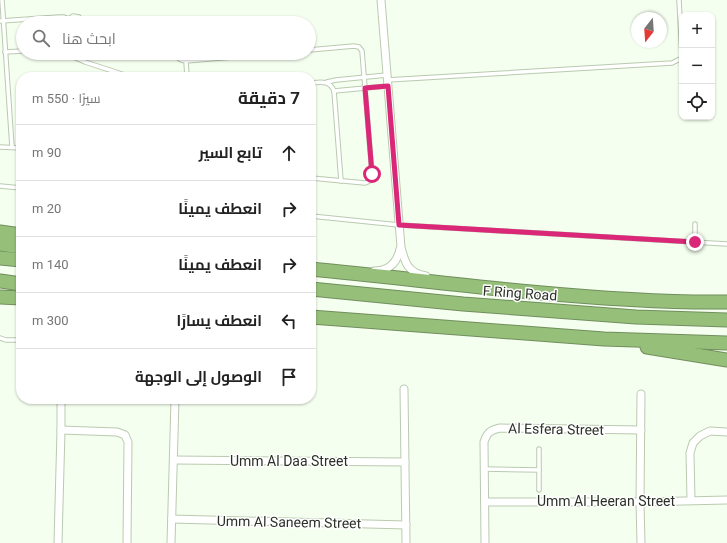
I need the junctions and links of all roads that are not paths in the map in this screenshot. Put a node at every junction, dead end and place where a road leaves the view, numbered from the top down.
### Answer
1 (2, 0) edge
2 (381, 0) edge
3 (679, 0) edge
4 (16, 20) edge
5 (2, 21) edge
6 (682, 48) edge
7 (316, 49) edge
8 (16, 51) edge
9 (5, 52) junction
10 (679, 59) edge
11 (80, 60) edge
12 (181, 60) edge
13 (198, 60) edge
14 (186, 61) junction
15 (116, 72) edge
16 (187, 72) edge
17 (364, 78) junction
18 (387, 80) junction
19 (316, 82) edge
20 (327, 82) junction
21 (365, 88) junction
22 (334, 91) junction
23 (0, 147) edge
24 (12, 148) junction
25 (16, 148) edge
26 (316, 178) edge
27 (341, 181) junction
28 (0, 186) edge
29 (16, 188) edge
30 (316, 217) edge
31 (695, 224) dead end
32 (399, 225) junction
33 (0, 232) edge
34 (16, 234) edge
35 (695, 242) junction
36 (0, 244) edge
37 (727, 244) edge
38 (16, 246) edge
39 (401, 247) junction
40 (0, 258) edge
41 (16, 260) edge
42 (316, 265) edge
43 (316, 270) edge
44 (0, 281) edge
45 (16, 283) edge
46 (478, 287) junction
47 (316, 290) edge
48 (0, 296) edge
49 (16, 298) edge
50 (727, 302) edge
51 (316, 317) edge
52 (723, 320) edge
53 (0, 338) edge
54 (604, 339) junction
55 (16, 340) edge
56 (727, 343) edge
57 (727, 360) edge
58 (404, 389) dead end
59 (641, 394) dead end
60 (61, 404) edge
61 (175, 404) edge
62 (61, 430) junction
63 (641, 430) junction
64 (727, 432) edge
65 (539, 449) dead end
66 (174, 460) junction
67 (405, 462) junction
68 (484, 469) junction
69 (539, 470) junction
70 (538, 490) dead end
71 (691, 500) junction
72 (727, 500) edge
73 (485, 502) junction
74 (640, 502) junction
75 (172, 519) junction
76 (406, 525) junction
77 (58, 543) edge
78 (126, 543) edge
79 (171, 543) edge
80 (406, 543) edge
81 (485, 543) edge
82 (641, 543) edge

1 - 5 lane
2 - 18 street
3 - 6 lane
4 - 5 lane
5 - 9 lane
7 - 17 lane
8 - 9 lane
9 - 24 lane
10 - 18 lane
11 - 15 lane
12 - 14 lane
13 - 14 lane
14 - 16 lane
17 - 18 lane
17 - 20 lane
17 - 21 lane
18 - 21 lane
18 - 32 street
19 - 20 lane
20 - 22 lane
21 - 22 lane
21 - 27 lane
22 - 27 lane
23 - 24 lane
24 - 25 lane
26 - 27 lane
28 - 29 lane
30 - 32 lane
31 - 35 lane
32 - 35 lane
32 - 39 street
33 - 34 highway
35 - 37 lane
36 - 38 highway
39 - 42 street
39 - 46 street
40 - 41 highway
43 - 46 highway
44 - 45 highway
46 - 50 highway
47 - 52 highway, F Ring Road
48 - 49 highway
51 - 54 highway
53 - 55 lane
54 - 56 highway
54 - 57 highway
58 - 67 street
59 - 63 street
60 - 62 street
61 - 66 street
62 - 77 street
62 - 78 street
63 - 68 street, Al Esfera Street
63 - 74 street
64 - 71 street
65 - 69 lane
66 - 67 street, Umm Al Daa Street
66 - 75 street
67 - 76 street
68 - 69 lane
68 - 73 street, Al Esfera Street
69 - 70 lane
71 - 72 street, Umm Al Heeran Street
71 - 74 street, Umm Al Heeran Street
73 - 74 street, Umm Al Heeran Street
73 - 81 street, Al Esfera Street
74 - 82 street
75 - 76 street, Umm Al Saneem Street
75 - 79 street
76 - 80 street

